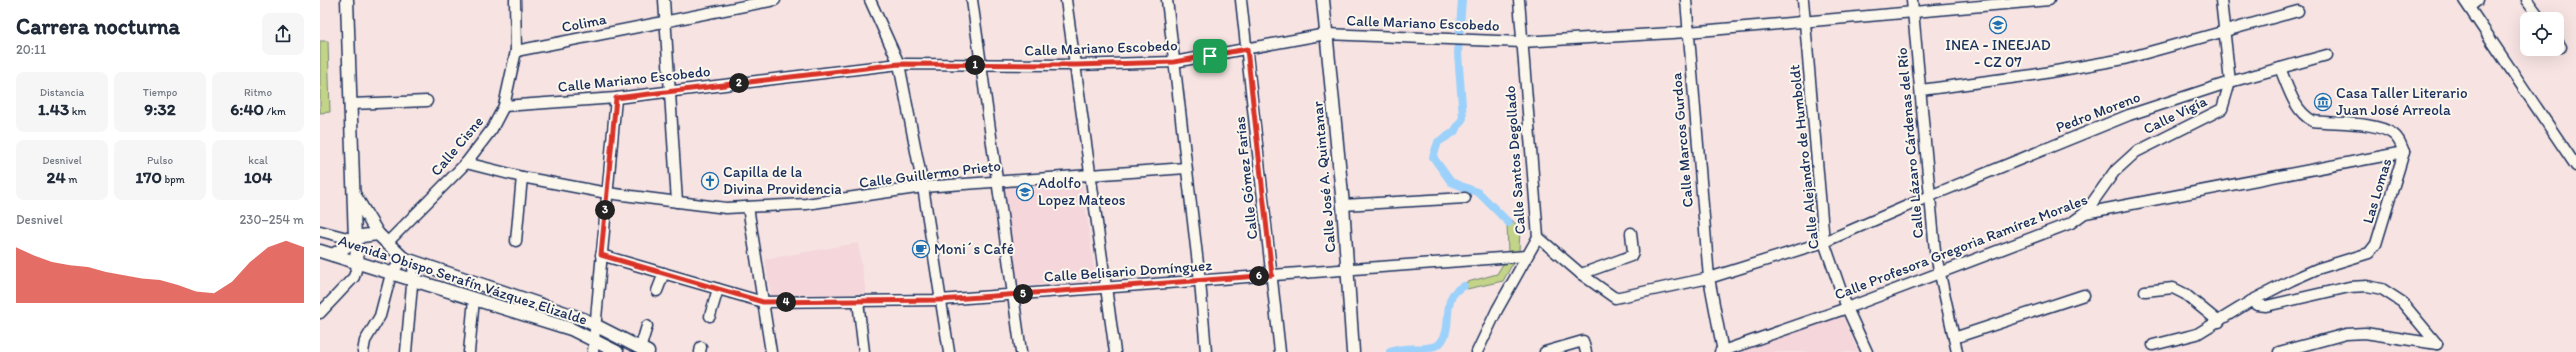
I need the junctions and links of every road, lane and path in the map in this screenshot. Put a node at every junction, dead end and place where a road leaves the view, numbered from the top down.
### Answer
1 (347, 0) edge
2 (515, 0) edge
3 (664, 0) edge
4 (775, 0) edge
5 (870, 0) edge
6 (972, 0) edge
7 (1066, 0) edge
8 (1167, 0) edge
9 (1242, 0) edge
10 (1323, 0) edge
11 (1519, 0) edge
12 (1686, 0) edge
13 (1803, 0) edge
14 (1912, 0) edge
15 (2049, 0) edge
16 (2221, 0) edge
17 (2478, 0) edge
18 (2527, 0) edge
19 (2467, 3) edge
20 (2298, 11) dead end
21 (1913, 12) junction
22 (2536, 12) edge
23 (1805, 21) junction
24 (665, 23) junction
25 (1688, 32) junction
26 (2225, 32) junction
27 (1326, 34) junction
28 (1522, 42) junction
29 (1247, 49) junction
30 (516, 51) junction
31 (2327, 55) dead end
32 (1174, 62) junction
33 (899, 64) junction
34 (981, 65) junction
35 (1076, 65) junction
36 (2280, 68) junction
37 (2230, 82) junction
38 (1921, 90) junction
39 (670, 92) junction
40 (616, 98) junction
41 (427, 101) dead end
42 (350, 104) junction
43 (504, 106) junction
44 (2404, 152) junction
45 (466, 163) junction
46 (2576, 166) edge
47 (1186, 168) junction
48 (1090, 176) junction
49 (522, 177) junction
50 (998, 181) junction
51 (923, 187) junction
52 (607, 193) junction
53 (354, 194) junction
54 (1930, 196) junction
55 (1465, 198) dead end
56 (677, 202) junction
57 (1343, 205) junction
58 (748, 207) junction
59 (2085, 214) junction
60 (320, 231) edge
61 (1631, 233) dead end
62 (378, 234) junction
63 (1538, 237) junction
64 (355, 240) junction
65 (516, 241) dead end
66 (1824, 242) junction
67 (386, 244) junction
68 (320, 251) edge
69 (333, 255) junction
70 (601, 255) junction
71 (1527, 256) junction
72 (408, 261) junction
73 (358, 263) junction
74 (1348, 270) junction
75 (1939, 272) junction
76 (664, 273) junction
77 (391, 274) junction
78 (1581, 274) junction
79 (1272, 275) junction
80 (1709, 278) junction
81 (413, 279) junction
82 (1200, 281) junction
83 (1106, 288) junction
84 (718, 289) junction
85 (658, 291) dead end
86 (2145, 291) dead end
87 (1014, 295) junction
88 (2084, 295) dead end
89 (474, 299) junction
90 (940, 300) junction
91 (858, 301) junction
92 (2251, 301) junction
93 (763, 302) junction
94 (1847, 308) junction
95 (320, 313) edge
96 (710, 316) dead end
97 (2219, 322) junction
98 (595, 324) junction
99 (647, 326) dead end
100 (1954, 338) junction
101 (594, 340) junction
102 (2153, 345) dead end
103 (624, 347) edge
104 (2437, 348) edge
105 (644, 350) edge
106 (363, 352) edge
107 (406, 352) edge
108 (469, 352) edge
109 (593, 352) edge
110 (616, 352) edge
111 (771, 352) edge
112 (864, 352) edge
113 (949, 352) edge
114 (1021, 352) edge
115 (1115, 352) edge
116 (1206, 352) edge
117 (1280, 352) edge
118 (1353, 352) edge
119 (1477, 352) edge
120 (1545, 352) edge
121 (1586, 352) edge
122 (1722, 352) edge
123 (1867, 352) edge
124 (1957, 352) edge
125 (2279, 352) edge

1 - 42 street
2 - 30 street, Calle Cisne
3 - 24 street
4 - 24 street, Colima
5 - 33 street
6 - 34 street
7 - 35 street
8 - 32 street
9 - 29 street, Calle Gómez Farías
10 - 27 street, Calle José A. Quintanar
11 - 28 street, Calle Santos Degollado
12 - 25 street, Calle Marcos Gurdoa
13 - 23 street, Calle Alejandro de Humboldt
14 - 21 street, Calle Lázaro Cárdenas del Río
15 - 21 street, Calle Mariano Escobedo
16 - 26 street, Calle Vigía
17 - 19 street
18 - 22 street
19 - 46 street
20 - 26 street
21 - 23 street, Calle Mariano Escobedo
21 - 38 street, Calle Lázaro Cárdenas del Río
23 - 25 street, Calle Mariano Escobedo
23 - 66 street, Calle Alejandro de Humboldt
24 - 30 street, Colima
24 - 39 street
25 - 28 street, Calle Mariano Escobedo
25 - 80 street, Calle Marcos Gurdoa
26 - 37 street, Calle Vigía
26 - 38 street
27 - 28 street, Calle Mariano Escobedo
27 - 29 street, Calle Mariano Escobedo
27 - 57 street, Calle José A. Quintanar
28 - 63 street, Calle Santos Degollado
29 - 32 street, Calle Mariano Escobedo
29 - 79 street, Calle Gómez Farías
30 - 43 street, Calle Cisne
31 - 36 street, Pedro Moreno
32 - 35 street, Calle Mariano Escobedo
32 - 47 street
33 - 34 street, Calle Mariano Escobedo
33 - 39 street, Calle Mariano Escobedo
33 - 51 street
34 - 35 street, Calle Mariano Escobedo
34 - 50 street
35 - 48 street
36 - 37 street, Pedro Moreno
36 - 44 street, Las Lomas
37 - 54 street, Pedro Moreno
37 - 59 street, Calle Vigía
38 - 54 street, Calle Lázaro Cárdenas del Río
39 - 40 street, Calle Mariano Escobedo
39 - 56 street
40 - 43 street, Calle Mariano Escobedo
40 - 52 street
41 - 42 street
42 - 53 street
43 - 45 street, Calle Cisne
44 - 59 street, Calle Profesora Gregoria Ramírez Morales
44 - 92 street, Las Lomas
45 - 49 street, Calle Guillermo Prieto
45 - 67 street, Calle Cisne
47 - 48 street, Calle Guillermo Prieto
47 - 82 street
48 - 50 street, Calle Guillermo Prieto
48 - 83 street
49 - 52 street, Calle Guillermo Prieto
49 - 65 street
50 - 51 street, Calle Guillermo Prieto
50 - 87 street
51 - 58 street, Calle Guillermo Prieto
51 - 90 street
52 - 56 street, Calle Guillermo Prieto
52 - 70 street
53 - 62 street, Avenida Obispo Serafín Vázquez Elizalde
53 - 64 street
54 - 66 street
54 - 75 street, Calle Lázaro Cárdenas del Río
55 - 57 street
56 - 58 street, Calle Guillermo Prieto
57 - 74 street, Calle José A. Quintanar
58 - 93 street
59 - 75 street, Calle Profesora Gregoria Ramírez Morales
60 - 64 street
61 - 78 street
62 - 64 street
62 - 67 street, Avenida Obispo Serafín Vázquez Elizalde
63 - 71 street, Calle Santos Degollado
63 - 78 street
64 - 69 street
64 - 73 street
66 - 80 street
66 - 94 street, Calle Alejandro de Humboldt
67 - 72 street, Avenida Obispo Serafín Vázquez Elizalde
68 - 69 street, Avenida Obispo Serafín Vázquez Elizalde
69 - 73 street, Avenida Obispo Serafín Vázquez Elizalde
70 - 76 street, Calle Belisario Domínguez
70 - 98 street
71 - 74 street, Calle Belisario Domínguez
71 - 119 street, Calle Santos Degollado
72 - 77 street
72 - 81 street
72 - 98 street, Avenida Obispo Serafín Vázquez Elizalde
73 - 77 street, Avenida Obispo Serafín Vázquez Elizalde
73 - 95 street
74 - 79 street, Calle Belisario Domínguez
74 - 118 street, Calle José A. Quintanar
75 - 94 street, Calle Profesora Gregoria Ramírez Morales
75 - 100 street, Calle Lázaro Cárdenas del Río
76 - 84 street, Calle Belisario Domínguez
76 - 85 street
77 - 81 street, Avenida Obispo Serafín Vázquez Elizalde
77 - 106 street
78 - 80 street
79 - 82 street, Calle Belisario Domínguez
79 - 117 street, Calle Gómez Farías
80 - 122 street, Calle Marcos Gurdoa
81 - 89 street, Avenida Obispo Serafín Vázquez Elizalde
81 - 107 street
82 - 83 street, Calle Belisario Domínguez
82 - 116 street
83 - 87 street, Calle Belisario Domínguez
83 - 115 street
84 - 93 street, Calle Belisario Domínguez
84 - 96 street
86 - 97 street
87 - 90 street, Calle Belisario Domínguez
87 - 114 street
88 - 100 street
89 - 101 street, Avenida Obispo Serafín Vázquez Elizalde
89 - 108 street
90 - 91 street, Calle Belisario Domínguez
90 - 113 street
91 - 93 street, Calle Belisario Domínguez
91 - 112 street
92 - 97 street, Las Lomas
92 - 104 street
93 - 111 street
94 - 122 street, Calle Profesora Gregoria Ramírez Morales
94 - 123 street, Calle Alejandro de Humboldt
97 - 102 street
98 - 101 street
98 - 103 street, Avenida Obispo Serafín Vázquez Elizalde
99 - 105 street
100 - 124 street, Calle Lázaro Cárdenas del Río
101 - 109 street
101 - 110 street, Avenida Obispo Serafín Vázquez Elizalde
103 - 105 street, Avenida Obispo Serafín Vázquez Elizalde
104 - 125 street
120 - 121 street

